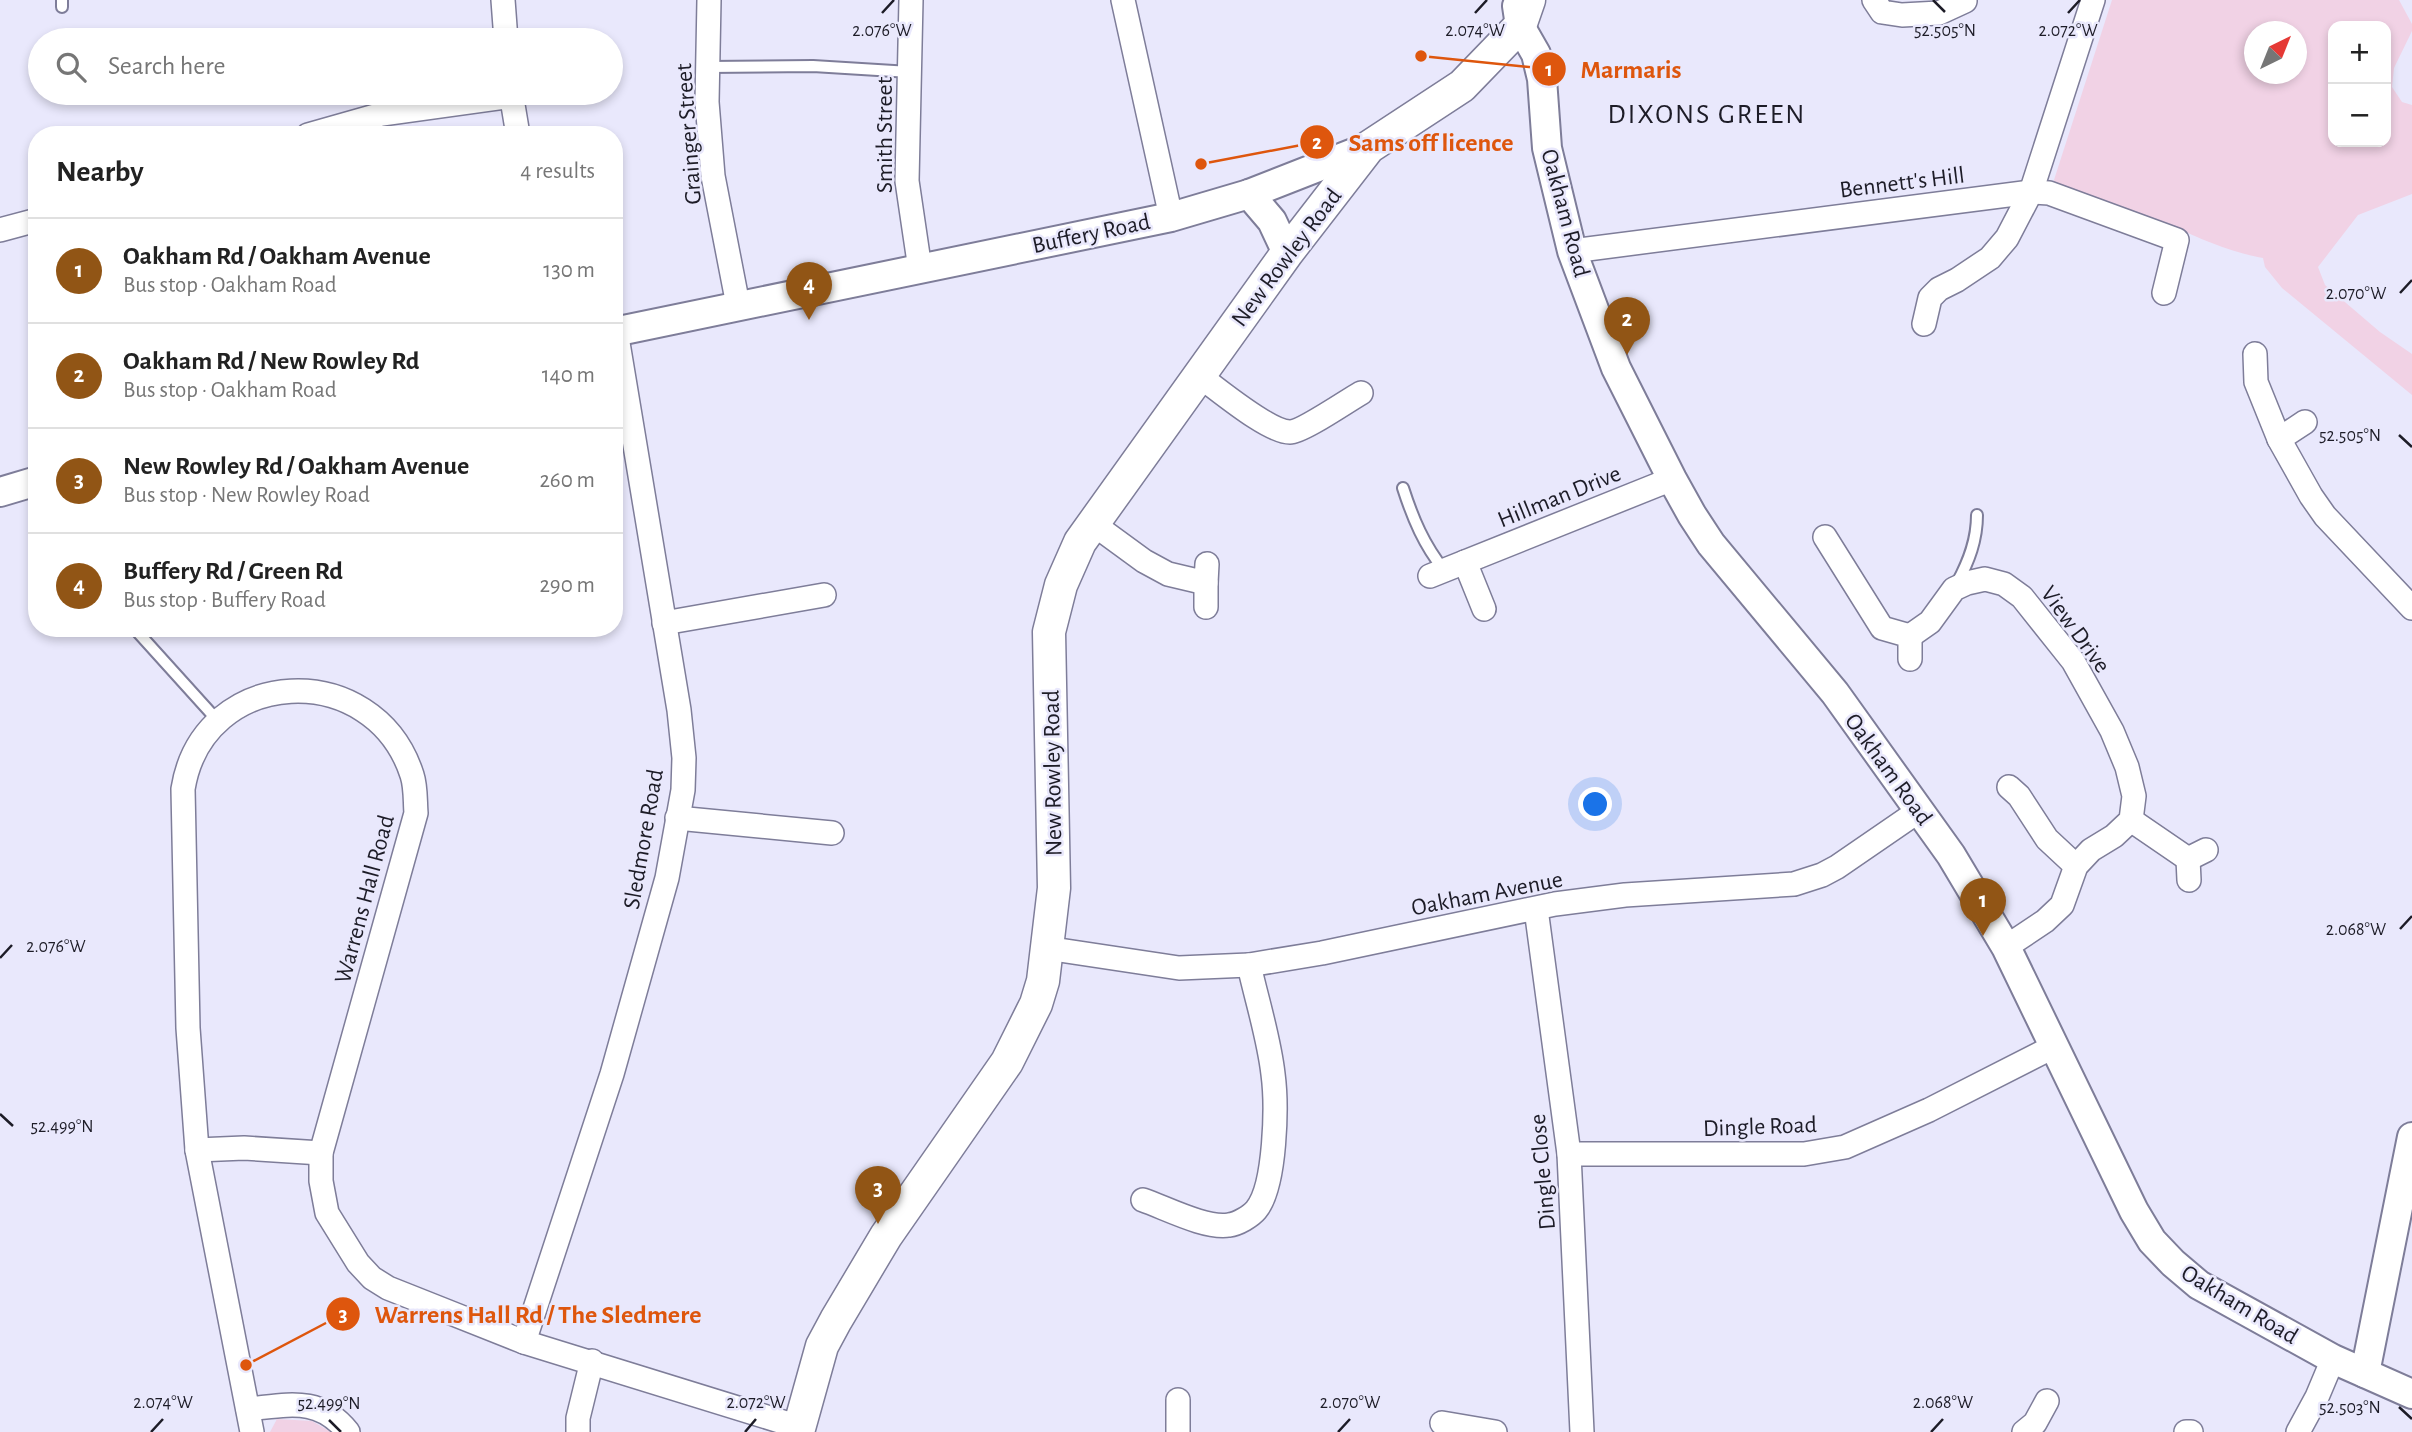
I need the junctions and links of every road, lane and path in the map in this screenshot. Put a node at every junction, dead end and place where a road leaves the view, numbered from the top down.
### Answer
1 (503, 0) edge
2 (709, 0) edge
3 (912, 0) edge
4 (1123, 0) edge
5 (1874, 0) edge
6 (2094, 0) edge
7 (1965, 1) edge
8 (1521, 9) edge
9 (505, 28) edge
10 (708, 67) junction
11 (910, 72) junction
12 (440, 105) edge
13 (513, 105) edge
14 (340, 126) edge
15 (516, 126) edge
16 (1369, 147) junction
17 (2031, 192) junction
18 (1250, 194) junction
19 (1171, 217) junction
20 (28, 222) edge
21 (0, 230) edge
22 (1572, 251) junction
23 (1287, 253) junction
24 (920, 269) junction
25 (2164, 293) dead end
26 (738, 305) junction
27 (1924, 324) dead end
28 (623, 330) edge
29 (2255, 354) dead end
30 (1198, 375) junction
31 (623, 380) edge
32 (1361, 393) dead end
33 (2305, 422) dead end
34 (2279, 439) junction
35 (1672, 479) junction
36 (28, 484) edge
37 (1403, 488) dead end
38 (0, 492) edge
39 (1977, 515) dead end
40 (1092, 523) junction
41 (1825, 537) dead end
42 (1446, 569) junction
43 (1954, 589) junction
44 (824, 595) dead end
45 (1206, 607) dead end
46 (2412, 608) edge
47 (1484, 609) dead end
48 (664, 623) junction
49 (1910, 636) junction
50 (142, 637) edge
51 (1910, 659) dead end
52 (218, 721) junction
53 (2009, 787) dead end
54 (1920, 810) junction
55 (677, 818) junction
56 (2131, 820) junction
57 (832, 833) dead end
58 (2194, 863) dead end
59 (2076, 866) junction
60 (1536, 909) junction
61 (2007, 947) junction
62 (1046, 948) junction
63 (1249, 965) junction
64 (2054, 1046) junction
65 (197, 1150) junction
66 (321, 1153) junction
67 (2411, 1153) edge
68 (1569, 1154) junction
69 (1143, 1200) dead end
70 (524, 1342) junction
71 (2333, 1359) junction
72 (592, 1361) junction
73 (2365, 1373) junction
74 (2412, 1394) edge
75 (1178, 1401) dead end
76 (2047, 1401) dead end
77 (250, 1421) edge
78 (1442, 1423) dead end
79 (798, 1429) edge
80 (2034, 1429) edge
81 (348, 1432) edge
82 (578, 1432) edge
83 (1178, 1432) edge
84 (1495, 1432) edge
85 (1582, 1432) edge
86 (2298, 1432) edge

1 - 9 street
2 - 10 street, Grainger Street
3 - 11 street, Smith Street
4 - 19 street
5 - 7 street
6 - 17 street
8 - 16 main road, Buffery Road
8 - 22 street, Oakham Road
10 - 11 lane
10 - 26 street, Grainger Street
11 - 24 street, Smith Street
12 - 14 street
13 - 15 street
16 - 18 street, Buffery Road
16 - 23 main road, New Rowley Road
17 - 22 street, Bennett's Hill
17 - 25 street, Bennett's Hill
17 - 27 street
18 - 19 street, Buffery Road
18 - 23 street
19 - 24 street, Buffery Road
20 - 21 street
22 - 35 street, Oakham Road
23 - 30 main road, New Rowley Road
24 - 26 street, Buffery Road
26 - 28 street, Buffery Road
29 - 34 street
30 - 32 street
30 - 40 main road, New Rowley Road
31 - 48 street, Sledmore Road
33 - 34 street
34 - 46 street
35 - 42 street, Hillman Drive
35 - 54 street, Oakham Road
36 - 38 street
37 - 42 lane
39 - 43 lane
40 - 45 street
40 - 62 main road, New Rowley Road
41 - 49 street
42 - 47 street
43 - 49 street
43 - 56 street, View Drive
44 - 48 street
48 - 55 street, Sledmore Road
49 - 51 street
50 - 52 lane
52 - 65 street, Warrens Hall Road
52 - 66 street, Warrens Hall Road
53 - 59 street
54 - 60 street, Oakham Avenue
54 - 61 street, Oakham Road
55 - 57 street
55 - 70 street, Sledmore Road
56 - 58 street
56 - 59 street
59 - 61 street
60 - 63 street, Oakham Avenue
60 - 68 street, Dingle Close
61 - 64 street, Oakham Road
62 - 63 street, Oakham Avenue
62 - 79 main road, New Rowley Road
63 - 69 street
64 - 68 street, Dingle Road
64 - 71 street, Oakham Road
65 - 66 street
65 - 77 street, Warrens Hall Road
66 - 70 street, Warrens Hall Road
67 - 73 street
68 - 85 street, Dingle Close
70 - 72 street, Warrens Hall Road
71 - 73 street, Oakham Road
71 - 86 street
72 - 79 street, Warrens Hall Road
72 - 82 street
73 - 74 street, Oakham Road
75 - 83 street
76 - 80 street
77 - 81 street
78 - 84 street

